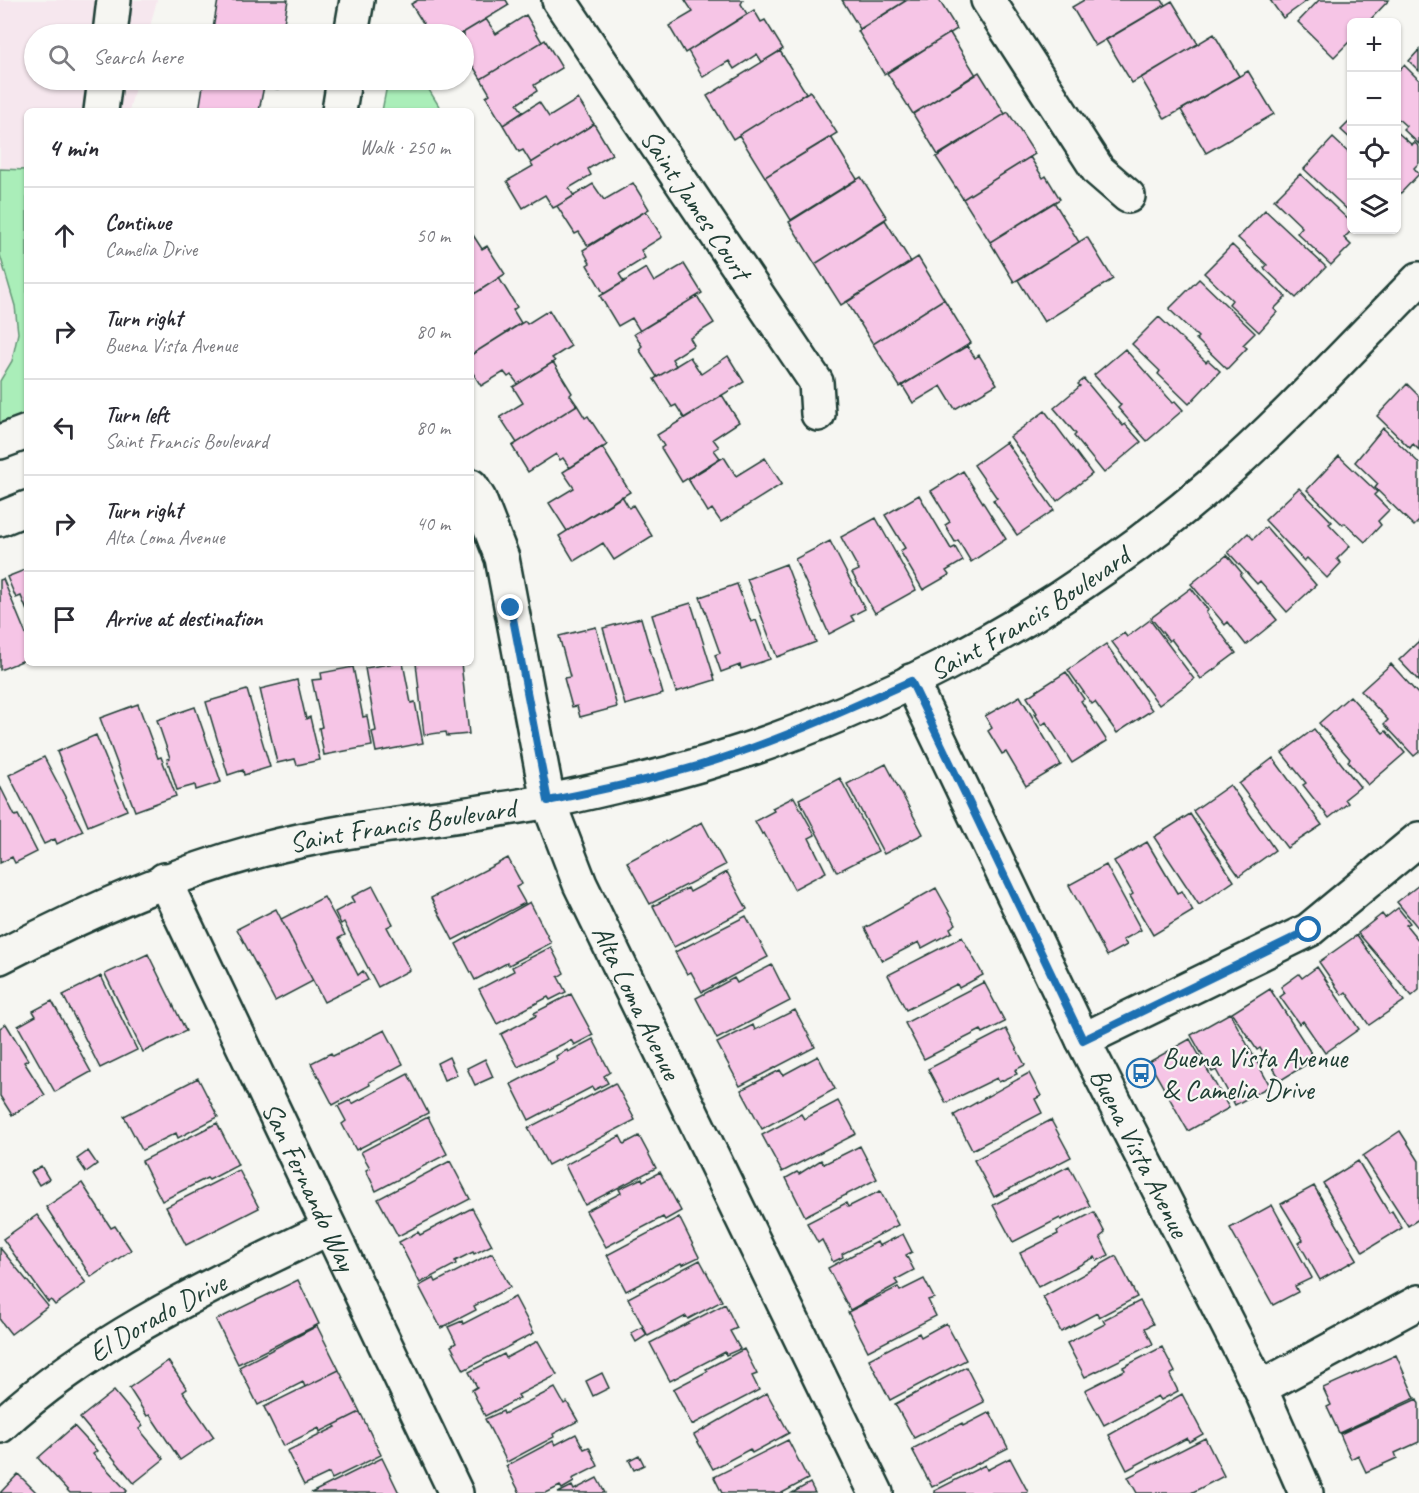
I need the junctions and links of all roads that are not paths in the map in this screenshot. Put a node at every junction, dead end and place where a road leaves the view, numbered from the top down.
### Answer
1 (114, 0) edge
2 (357, 0) edge
3 (559, 0) edge
4 (988, 0) edge
5 (111, 24) edge
6 (353, 24) edge
7 (104, 90) edge
8 (342, 90) edge
9 (101, 108) edge
10 (339, 108) edge
11 (1128, 196) dead end
12 (1419, 279) edge
13 (818, 414) dead end
14 (24, 433) edge
15 (0, 442) edge
16 (474, 491) edge
17 (24, 509) edge
18 (0, 519) edge
19 (911, 681) junction
20 (548, 801) junction
21 (1419, 839) edge
22 (164, 880) junction
23 (0, 957) edge
24 (1083, 1040) junction
25 (329, 1228) junction
26 (1419, 1302) edge
27 (1260, 1389) junction
28 (0, 1426) edge
29 (456, 1493) edge
30 (876, 1493) edge
31 (1306, 1493) edge

1 - 5 street
2 - 6 street
3 - 13 street, Saint James Court
4 - 11 street
7 - 9 street
8 - 10 street
12 - 19 street, Saint Francis Boulevard
14 - 15 street
16 - 20 street, Alta Loma Avenue
17 - 18 street
19 - 20 street, Saint Francis Boulevard
19 - 24 street, Buena Vista Avenue
20 - 22 street, Saint Francis Boulevard
20 - 30 street, Alta Loma Avenue
21 - 24 street
22 - 23 street, Saint Francis Boulevard
22 - 25 street, San Fernando Way
24 - 27 street, Buena Vista Avenue
25 - 28 street, El Dorado Drive
25 - 29 street, San Fernando Way
26 - 27 street
27 - 31 street, Buena Vista Avenue

